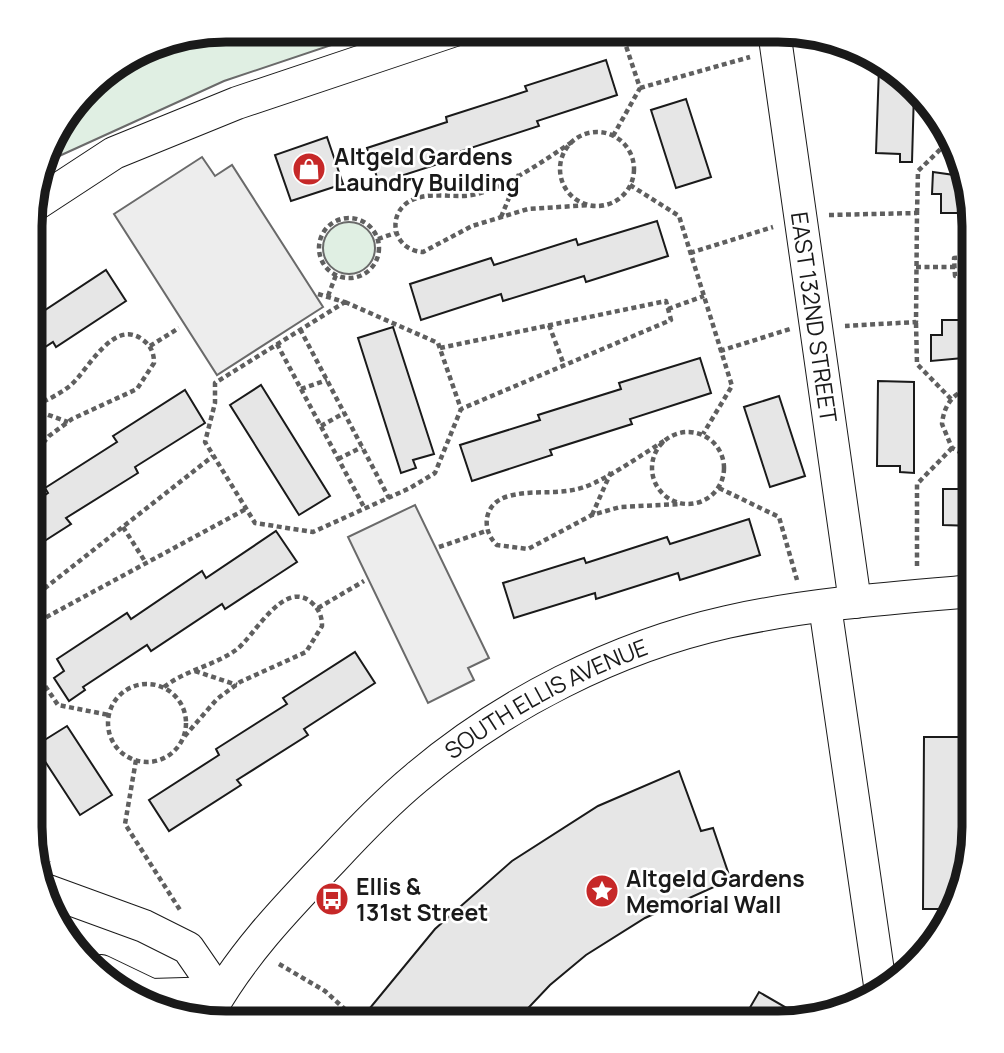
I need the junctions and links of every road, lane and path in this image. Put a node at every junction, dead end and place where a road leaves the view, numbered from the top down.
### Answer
1 (419, 42) edge
2 (624, 42) edge
3 (766, 43) edge
4 (837, 52) edge
5 (854, 58) edge
6 (639, 88) junction
7 (613, 136) junction
8 (572, 142) junction
9 (944, 146) edge
10 (520, 173) junction
11 (630, 185) junction
12 (45, 198) edge
13 (590, 205) junction
14 (917, 213) junction
15 (501, 216) junction
16 (818, 216) dead end
17 (784, 223) dead end
18 (395, 233) junction
19 (378, 239) junction
20 (690, 253) junction
21 (962, 257) edge
22 (916, 267) junction
23 (955, 267) junction
24 (335, 275) junction
25 (962, 277) edge
26 (318, 294) dead end
27 (328, 296) junction
28 (704, 296) junction
29 (345, 302) junction
30 (668, 309) junction
31 (916, 322) junction
32 (549, 325) junction
33 (799, 326) dead end
34 (832, 326) dead end
35 (179, 328) dead end
36 (300, 329) junction
37 (277, 344) junction
38 (150, 346) junction
39 (440, 348) junction
40 (720, 351) junction
41 (564, 365) junction
42 (327, 380) junction
43 (301, 389) junction
44 (962, 391) edge
45 (951, 399) junction
46 (42, 402) edge
47 (461, 409) junction
48 (42, 412) edge
49 (344, 413) junction
50 (69, 422) junction
51 (321, 426) junction
52 (703, 435) junction
53 (664, 441) junction
54 (42, 444) edge
55 (362, 447) junction
56 (952, 448) junction
57 (962, 453) edge
58 (213, 456) junction
59 (338, 459) junction
60 (611, 472) junction
61 (719, 488) junction
62 (389, 498) junction
63 (681, 504) junction
64 (246, 509) junction
65 (365, 509) junction
66 (592, 515) junction
67 (123, 527) junction
68 (486, 531) junction
69 (439, 547) dead end
70 (146, 563) junction
71 (918, 575) dead end
72 (364, 581) dead end
73 (799, 587) dead end
74 (42, 592) edge
75 (962, 592) edge
76 (840, 604) junction
77 (318, 608) junction
78 (42, 619) edge
79 (194, 670) junction
80 (42, 681) edge
81 (236, 685) junction
82 (164, 687) junction
83 (109, 715) junction
84 (184, 737) junction
85 (136, 760) junction
86 (50, 880) edge
87 (183, 915) dead end
88 (279, 964) dead end
89 (880, 980) edge
90 (153, 995) edge
91 (212, 1007) edge
92 (347, 1011) edge

1 - 12 street
2 - 6 path
3 - 6 path
3 - 76 street, EAST 132ND STREET
4 - 5 path
6 - 7 path
7 - 8 path
7 - 11 path
8 - 10 path
8 - 13 path
9 - 14 path
10 - 15 path
10 - 18 path
11 - 13 path
11 - 20 path
13 - 15 path
14 - 16 path
14 - 22 path
15 - 18 path
17 - 20 path
18 - 19 path
19 - 24 path
19 - 24 path
20 - 28 path
21 - 23 path
22 - 23 path
22 - 31 path
23 - 25 path
24 - 27 path
26 - 27 path
27 - 29 path
28 - 30 path
28 - 40 path
29 - 36 path
29 - 39 path
30 - 32 path
30 - 41 path
31 - 34 path
31 - 45 path
32 - 39 path
32 - 41 path
33 - 40 path
35 - 38 path
36 - 37 path
36 - 42 path
37 - 43 path
37 - 58 path
38 - 46 path
38 - 50 path
39 - 47 path
40 - 52 path
41 - 47 path
42 - 43 path
42 - 49 path
43 - 51 path
44 - 45 path
45 - 56 path
47 - 62 path
48 - 50 path
49 - 51 path
49 - 55 path
50 - 54 path
51 - 59 path
52 - 53 path
52 - 61 path
53 - 60 path
53 - 63 path
55 - 59 path
55 - 62 path
56 - 57 path
56 - 71 path
58 - 64 path
58 - 67 path
59 - 65 path
60 - 66 path
60 - 68 path
61 - 63 path
61 - 73 path
62 - 65 path
63 - 66 path
64 - 65 path
64 - 70 path
66 - 68 path
67 - 70 path
67 - 74 path
68 - 69 path
70 - 78 path
72 - 77 path
75 - 76 street, SOUTH ELLIS AVENUE
76 - 89 street, EAST 132ND STREET
76 - 91 street, SOUTH ELLIS AVENUE
77 - 79 path
77 - 81 path
79 - 81 path
79 - 82 path
80 - 83 path
81 - 84 path
82 - 83 path
82 - 84 path
83 - 85 path
84 - 85 path
85 - 87 path
86 - 91 street
88 - 92 path
90 - 91 street

